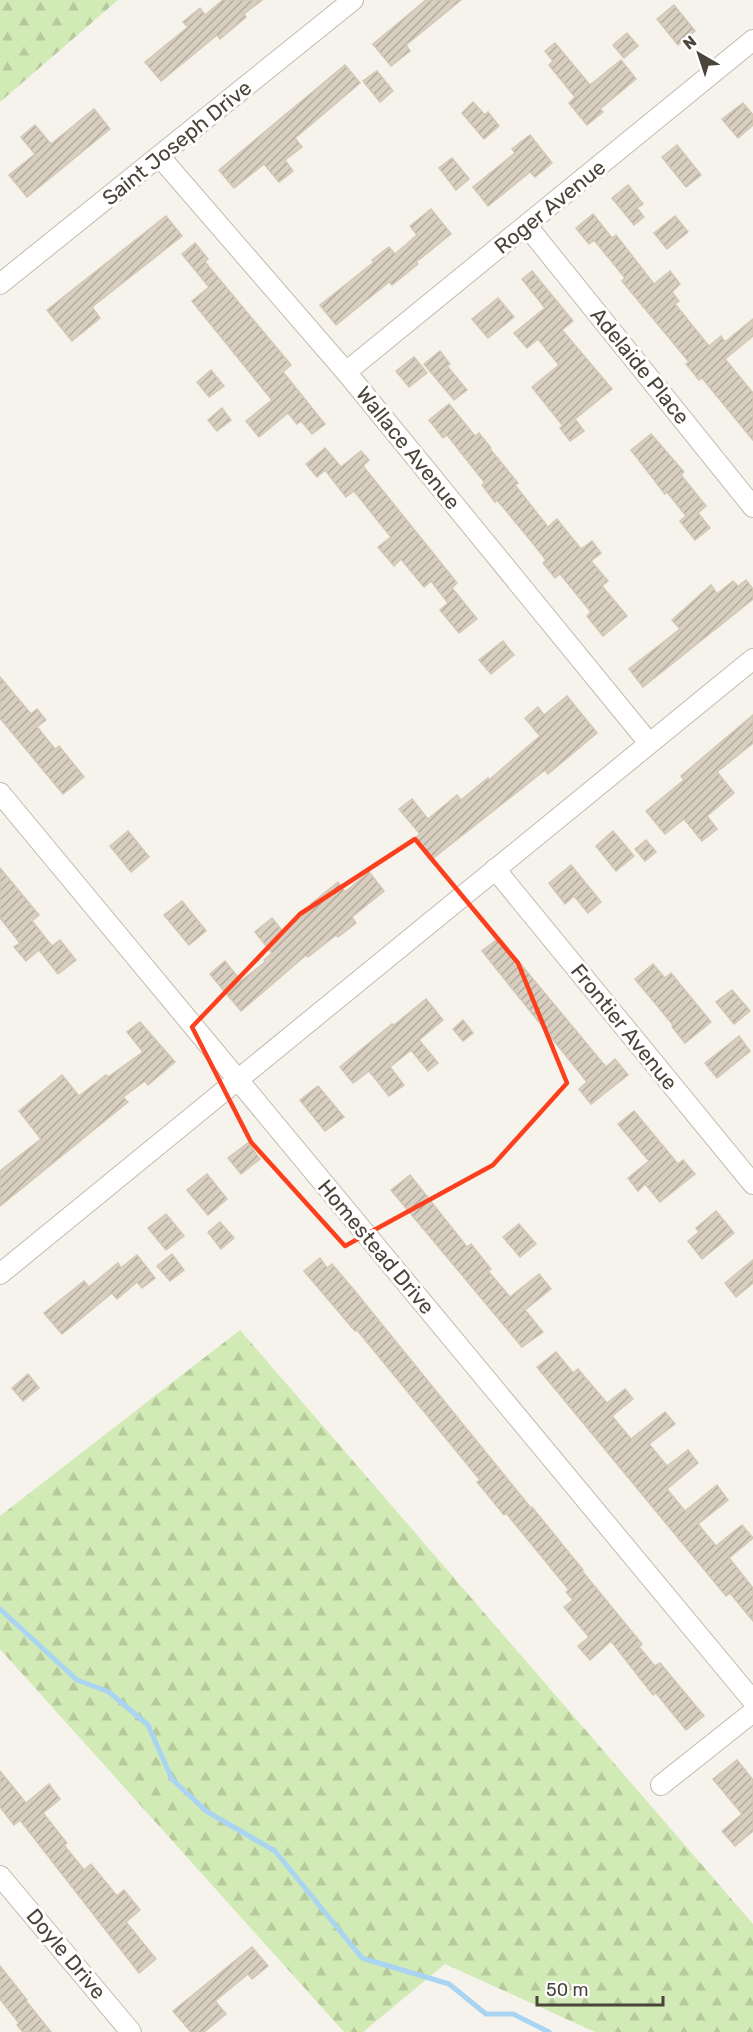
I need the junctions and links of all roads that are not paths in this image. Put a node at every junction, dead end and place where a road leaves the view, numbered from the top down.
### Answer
1 (353, 0) edge
2 (753, 40) edge
3 (160, 157) junction
4 (527, 226) junction
5 (0, 284) edge
6 (346, 372) junction
7 (753, 507) edge
8 (753, 659) edge
9 (649, 743) junction
10 (0, 793) edge
11 (495, 870) junction
12 (237, 1080) junction
13 (753, 1184) edge
14 (0, 1274) edge
15 (753, 1701) edge
16 (753, 1712) edge
17 (661, 1785) dead end
18 (0, 1876) edge
19 (131, 2032) edge

1 - 3 street, Saint Joseph Drive
2 - 4 street, Roger Avenue
3 - 5 street, Saint Joseph Drive
3 - 6 street, Wallace Avenue
4 - 6 street, Roger Avenue
4 - 7 street, Adelaide Place
6 - 9 street, Wallace Avenue
8 - 9 street
9 - 11 street
10 - 12 street, Homestead Drive
11 - 12 street
11 - 13 street, Frontier Avenue
12 - 14 street
12 - 15 street, Homestead Drive
16 - 17 street
18 - 19 street, Doyle Drive

